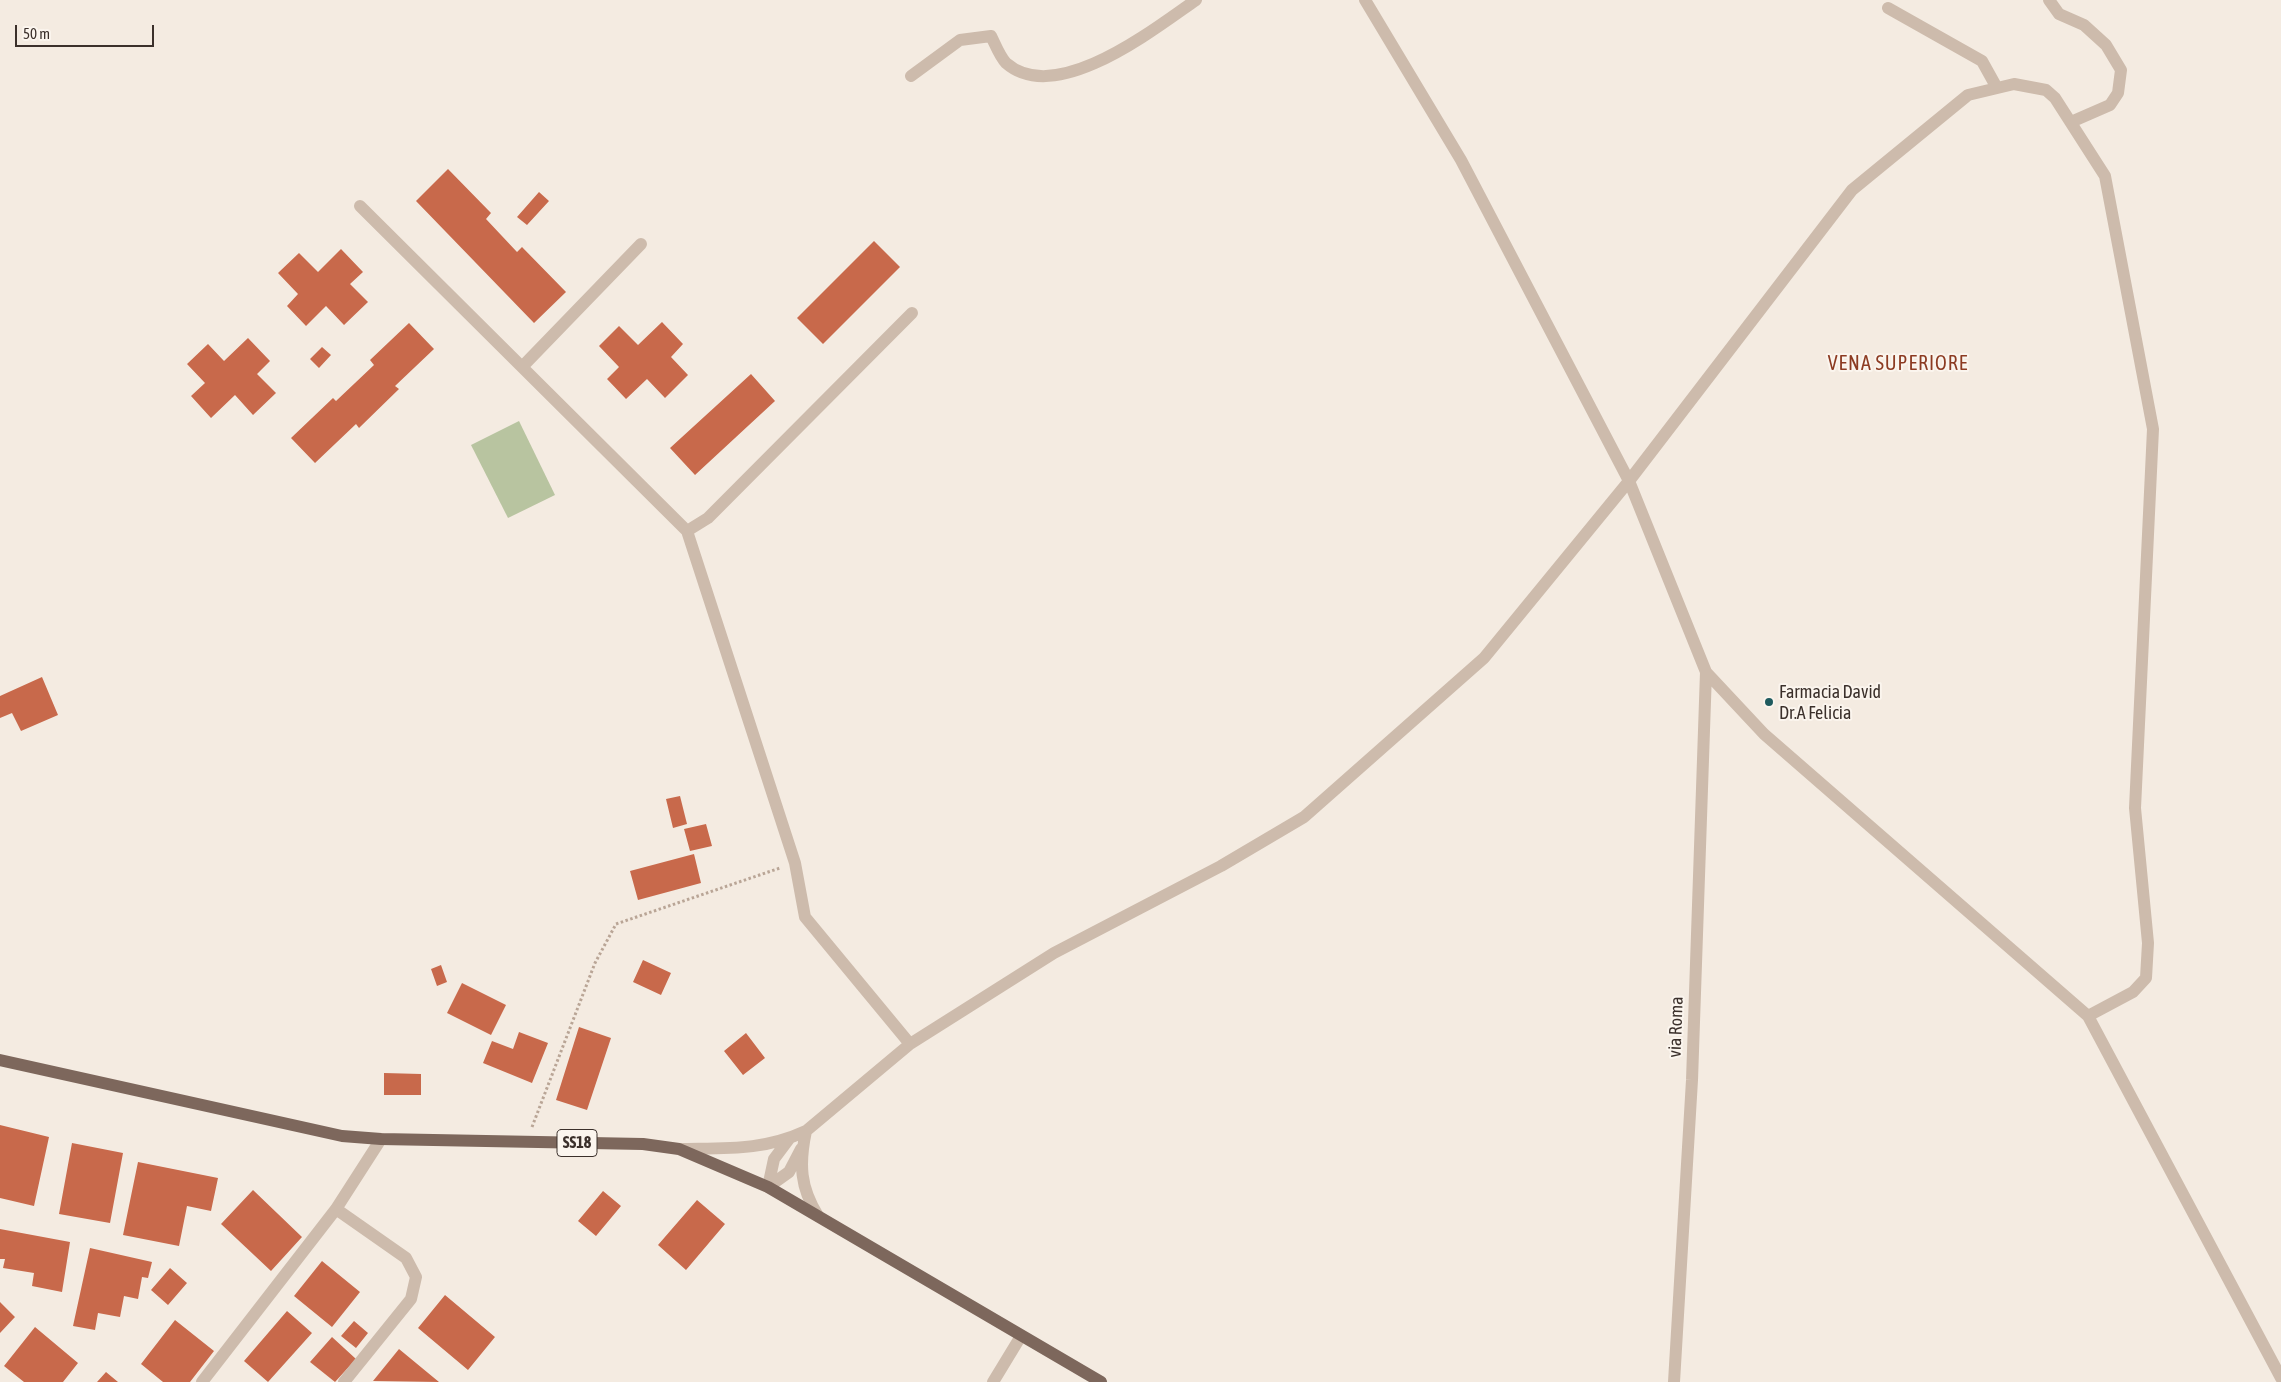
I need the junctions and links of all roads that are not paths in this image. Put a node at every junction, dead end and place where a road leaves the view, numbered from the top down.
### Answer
1 (1196, 0) edge
2 (1365, 0) edge
3 (2049, 0) edge
4 (1888, 8) dead end
5 (911, 76) dead end
6 (1996, 88) junction
7 (2071, 122) junction
8 (360, 206) dead end
9 (641, 244) dead end
10 (912, 313) dead end
11 (522, 367) junction
12 (1629, 481) junction
13 (687, 531) junction
14 (1706, 672) junction
15 (2088, 1016) junction
16 (910, 1044) junction
17 (0, 1060) edge
18 (806, 1131) junction
19 (382, 1139) junction
20 (789, 1139) junction
21 (803, 1145) junction
22 (679, 1149) junction
23 (768, 1187) junction
24 (336, 1209) junction
25 (818, 1216) junction
26 (1021, 1336) junction
27 (2281, 1378) edge
28 (202, 1382) edge
29 (344, 1382) edge
30 (993, 1382) edge
31 (1101, 1382) edge
32 (1674, 1382) edge

1 - 5 street
2 - 12 street
3 - 7 street
4 - 6 street
6 - 7 street
6 - 12 street
7 - 15 street
8 - 11 street
9 - 11 street
10 - 13 street
11 - 13 street
12 - 14 street
12 - 16 street
13 - 16 street
14 - 15 street
14 - 32 street, via Roma
15 - 27 street
16 - 18 street
17 - 19 main road, SS18
18 - 20 street
18 - 21 street
19 - 22 main road, SS18
19 - 24 street
20 - 22 street
20 - 23 street
21 - 23 street
21 - 25 street
22 - 23 main road, SS18
23 - 25 main road, SS18
24 - 28 street
24 - 29 street
25 - 26 main road, SS18
26 - 30 street
26 - 31 main road, SS18

